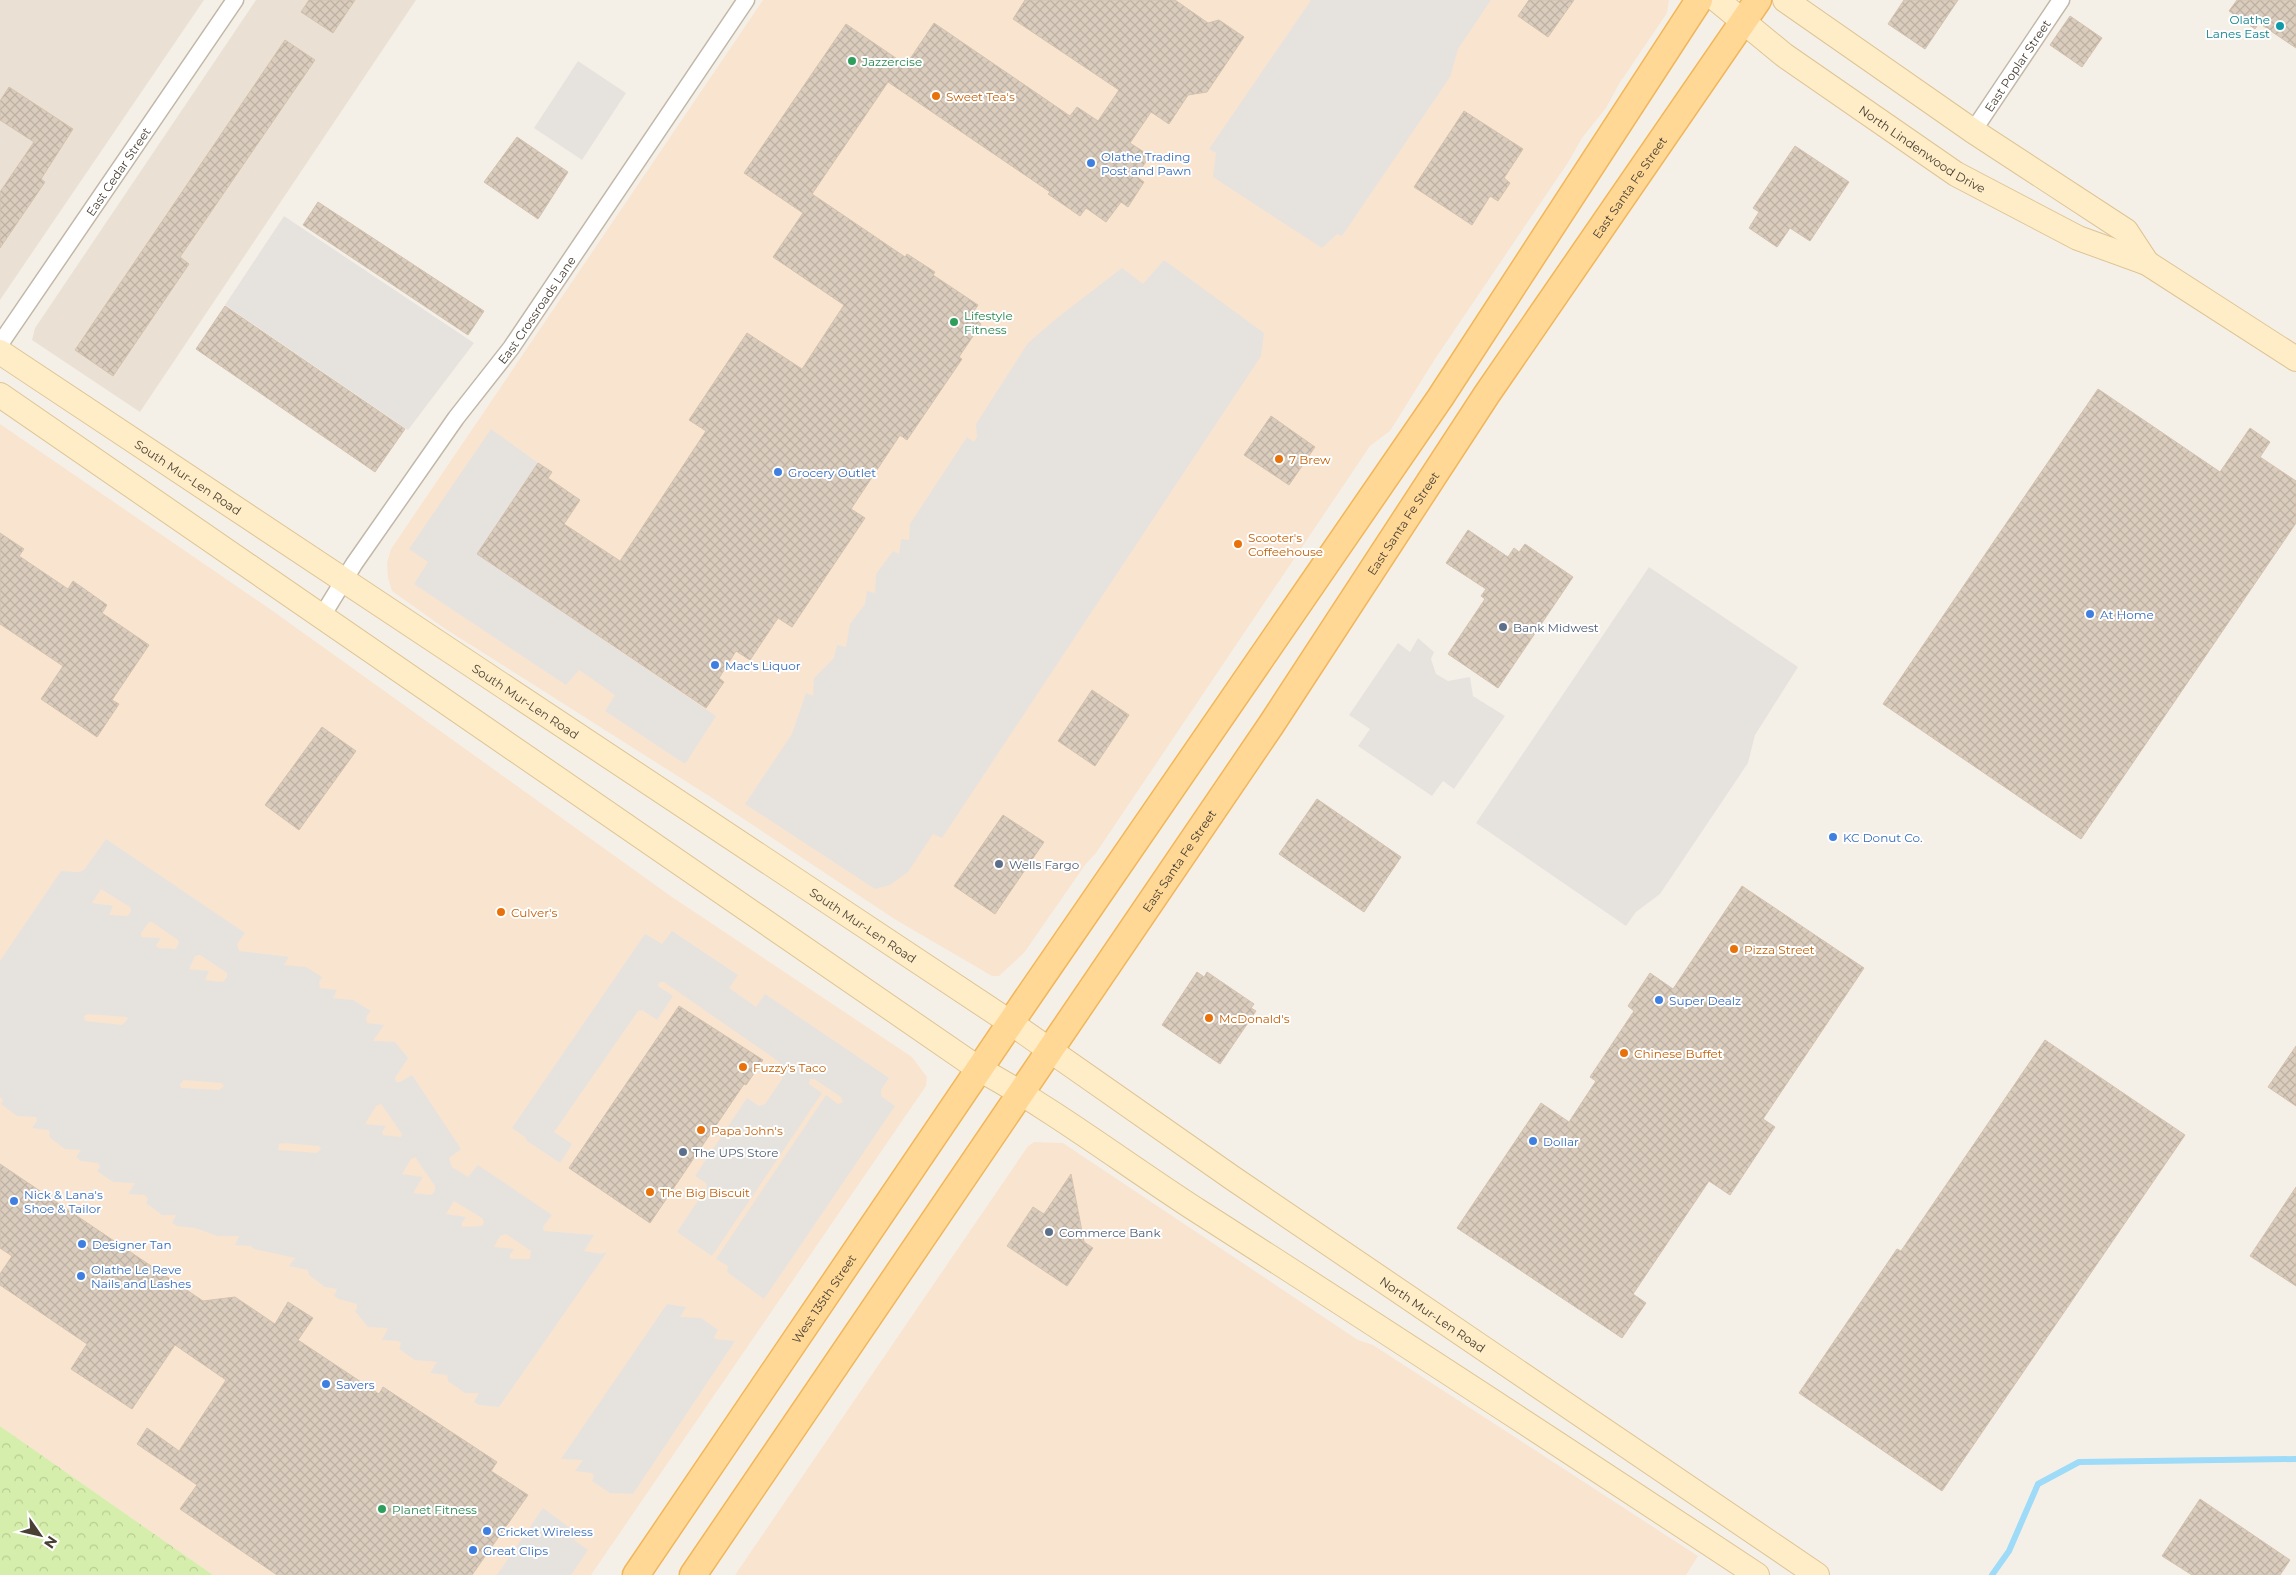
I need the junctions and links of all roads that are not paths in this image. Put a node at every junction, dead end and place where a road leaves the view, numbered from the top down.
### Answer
1 (235, 0) edge
2 (746, 0) edge
3 (1700, 0) edge
4 (1717, 0) edge
5 (1758, 0) edge
6 (1785, 0) edge
7 (2061, 0) edge
8 (1743, 22) junction
9 (1973, 131) junction
10 (2147, 263) junction
11 (0, 344) edge
12 (0, 352) edge
13 (2296, 360) edge
14 (0, 395) edge
15 (345, 579) junction
16 (322, 616) junction
17 (1011, 1023) junction
18 (1051, 1050) junction
19 (979, 1069) junction
20 (1022, 1093) junction
21 (636, 1575) edge
22 (694, 1575) edge
23 (1757, 1575) edge
24 (1817, 1575) edge

1 - 11 street, East Cedar Street
2 - 15 street, East Crossroads Lane
3 - 17 main road
4 - 8 main road, North Lindenwood Drive
5 - 8 main road, East Santa Fe Street
6 - 9 main road, North Lindenwood Drive
7 - 9 street, East Poplar Street
8 - 10 main road, North Lindenwood Drive
8 - 18 main road, East Santa Fe Street
9 - 10 main road, North Lindenwood Drive
10 - 13 main road, North Lindenwood Drive
12 - 15 main road, South Mur-Len Road
14 - 16 main road
15 - 16 street, East Crossroads Lane
15 - 17 main road, South Mur-Len Road
16 - 19 main road
17 - 18 main road, South Mur-Len Road
17 - 19 main road, West 135th Street
18 - 20 main road
18 - 24 main road, North Mur-Len Road
19 - 20 main road
19 - 21 main road, West 135th Street
20 - 22 main road
20 - 23 main road

